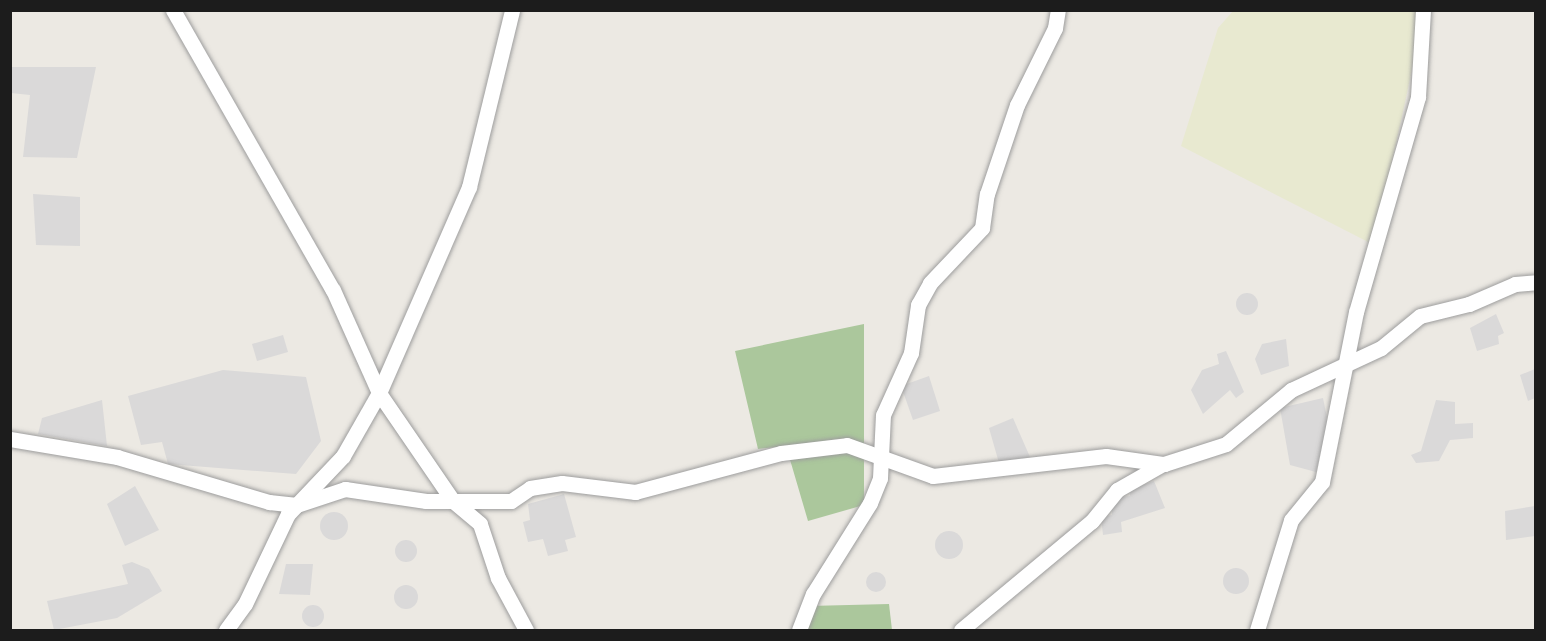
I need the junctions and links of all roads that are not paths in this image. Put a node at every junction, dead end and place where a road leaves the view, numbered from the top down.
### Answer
1 (173, 10) edge
2 (512, 10) edge
3 (1058, 10) edge
4 (1423, 10) edge
5 (1536, 282) edge
6 (1346, 365) junction
7 (379, 393) junction
8 (10, 439) edge
9 (881, 459) junction
10 (1164, 464) junction
11 (453, 501) junction
12 (297, 505) junction
13 (226, 630) edge
14 (526, 630) edge
15 (799, 630) edge
16 (961, 630) edge
17 (1257, 630) edge

1 - 7 street
2 - 7 street
3 - 9 street
4 - 6 street
5 - 6 street
6 - 10 street
6 - 17 street
7 - 11 street
7 - 12 street
8 - 12 street
9 - 10 street
9 - 11 street
9 - 15 street
10 - 16 street
11 - 12 street
11 - 14 street
12 - 13 street

